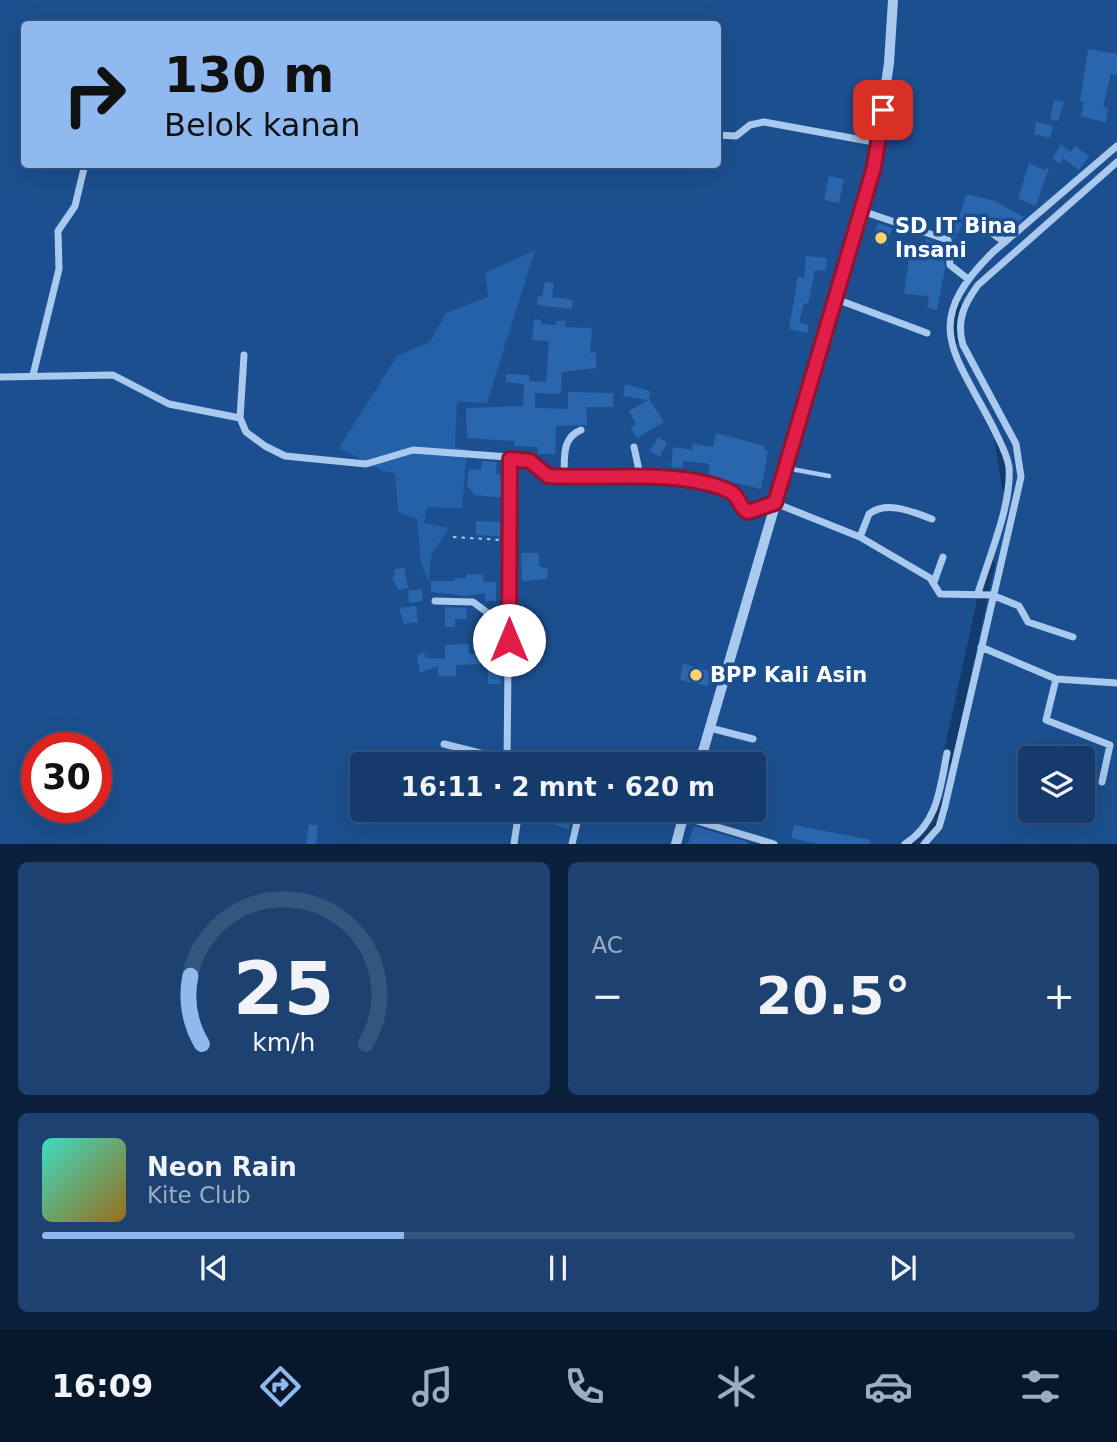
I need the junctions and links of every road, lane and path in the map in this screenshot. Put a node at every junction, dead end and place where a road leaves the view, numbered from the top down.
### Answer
1 (893, 0) edge
2 (721, 135) edge
3 (879, 143) junction
4 (1117, 146) edge
5 (1117, 163) edge
6 (1104, 165) junction
7 (84, 168) edge
8 (862, 211) junction
9 (974, 221) dead end
10 (1005, 242) junction
11 (968, 279) junction
12 (836, 299) junction
13 (927, 333) dead end
14 (244, 355) dead end
15 (33, 375) junction
16 (0, 377) edge
17 (240, 418) junction
18 (581, 430) dead end
19 (634, 447) dead end
20 (510, 459) junction
21 (785, 468) junction
22 (640, 475) junction
23 (829, 476) dead end
24 (564, 477) junction
25 (775, 503) junction
26 (932, 519) dead end
27 (453, 537) dead end
28 (860, 537) junction
29 (509, 540) junction
30 (943, 557) dead end
31 (934, 582) junction
32 (985, 594) junction
33 (435, 601) dead end
34 (509, 615) junction
35 (1073, 637) dead end
36 (982, 646) junction
37 (1056, 678) junction
38 (1117, 683) edge
39 (710, 728) junction
40 (753, 739) dead end
41 (444, 744) dead end
42 (472, 752) edge
43 (507, 752) edge
44 (703, 752) edge
45 (947, 752) dead end
46 (1102, 782) dead end
47 (517, 822) edge
48 (577, 822) edge
49 (682, 822) edge
50 (712, 822) edge
51 (514, 844) edge
52 (572, 844) edge
53 (677, 844) edge
54 (774, 844) edge
55 (905, 844) edge
56 (924, 844) edge

1 - 3 street
2 - 3 street
3 - 8 street
4 - 6 street
5 - 6 street
6 - 10 street
6 - 32 street
7 - 15 street
8 - 11 street
8 - 12 street
9 - 10 street
10 - 11 street
11 - 32 street
12 - 13 street
12 - 21 street
14 - 17 street
15 - 16 street
15 - 17 street
17 - 20 street
18 - 24 street
19 - 22 street
20 - 24 street
20 - 29 street
21 - 23 lane
21 - 25 street
22 - 24 street
22 - 25 street
25 - 28 street
25 - 39 street
26 - 28 street
27 - 29 path
28 - 31 street
29 - 34 street
30 - 31 street
31 - 32 street
32 - 35 street
32 - 36 street
33 - 34 street
34 - 43 street
36 - 37 street
36 - 56 street
37 - 38 street
37 - 46 street
39 - 40 street
39 - 44 street
41 - 42 street
45 - 55 street
47 - 51 street
48 - 52 street
49 - 53 street
50 - 54 street

